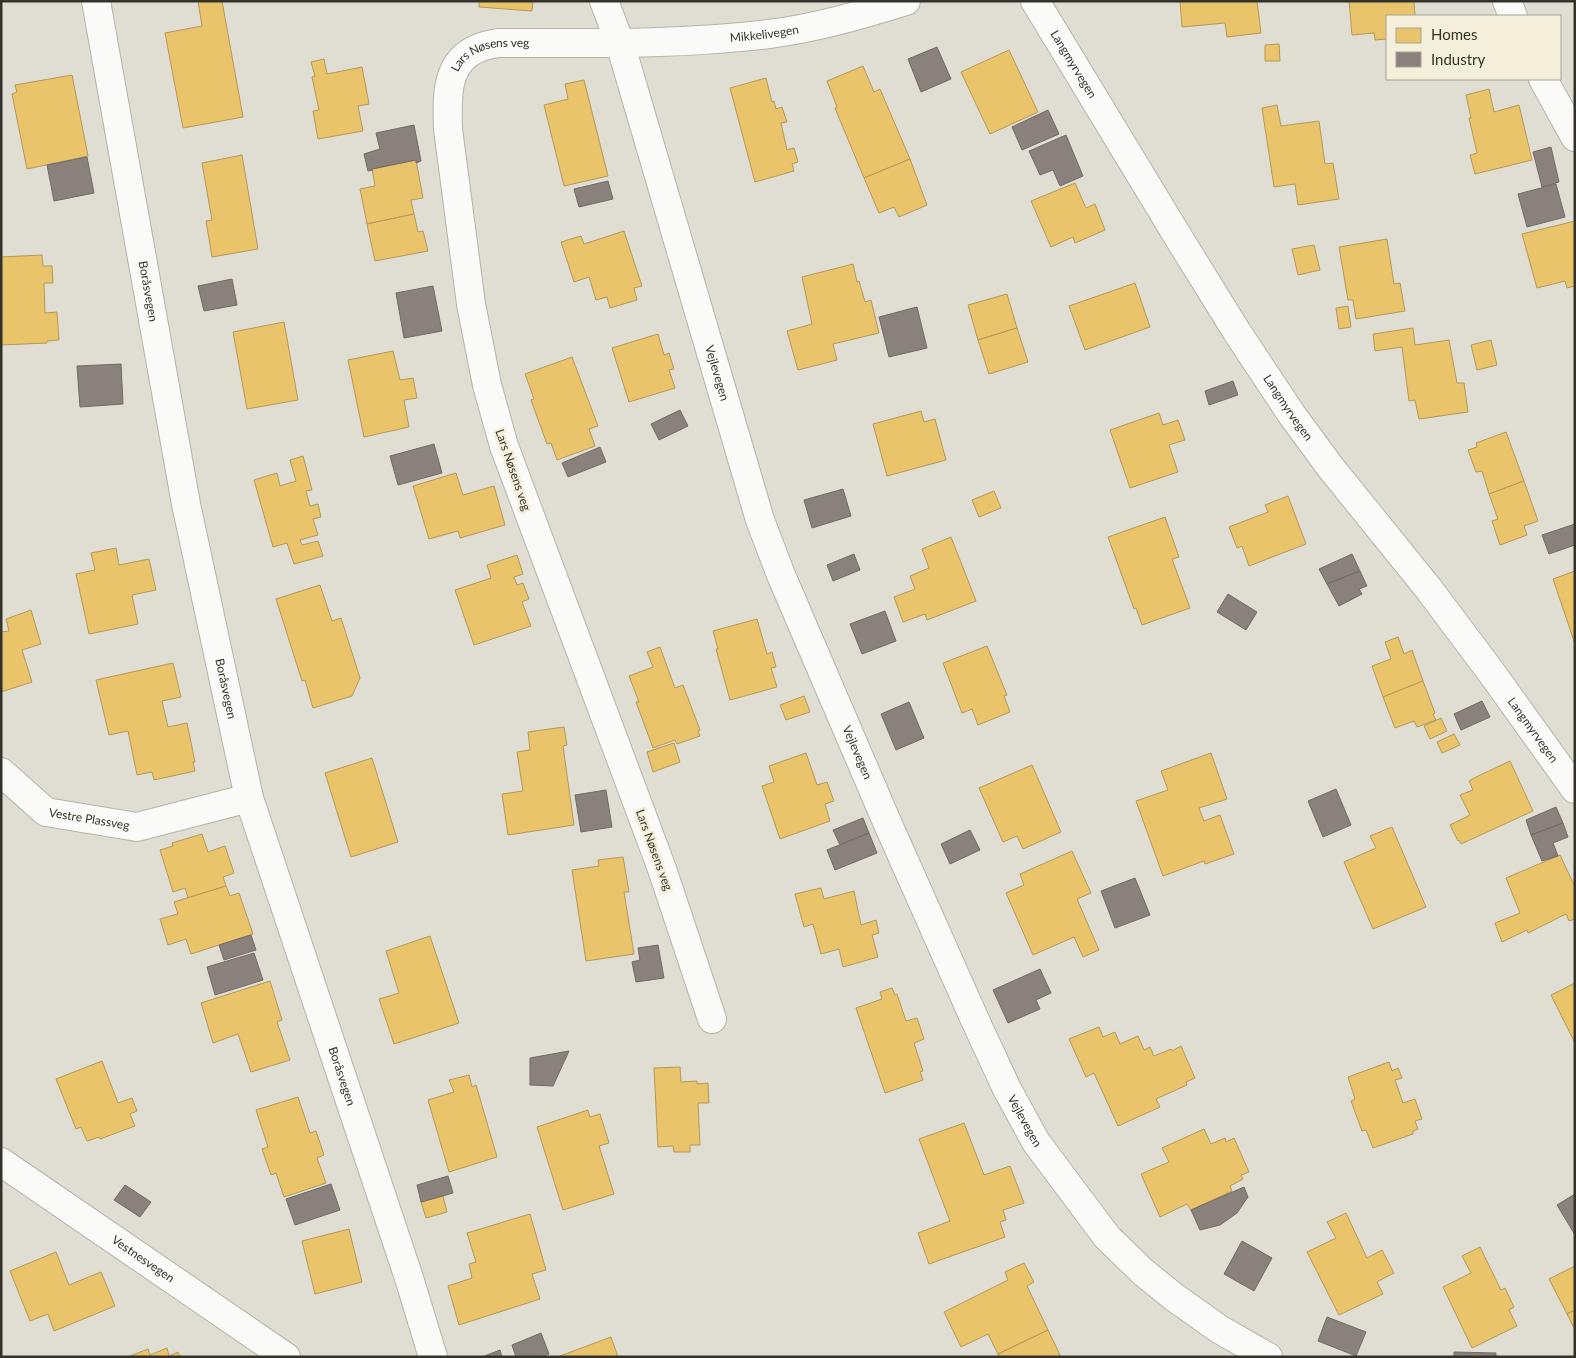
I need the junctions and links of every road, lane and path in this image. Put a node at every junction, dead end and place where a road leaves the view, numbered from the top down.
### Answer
1 (96, 1) edge
2 (604, 1) edge
3 (906, 1) edge
4 (1035, 1) edge
5 (1507, 1) edge
6 (1513, 15) edge
7 (620, 42) junction
8 (1544, 80) edge
9 (1575, 137) edge
10 (1, 772) edge
11 (1575, 789) edge
12 (249, 798) junction
13 (712, 1019) dead end
14 (1, 1162) edge
15 (286, 1357) edge
16 (432, 1357) edge
17 (1268, 1357) edge

1 - 12 street, Boråsvegen
2 - 7 street, Vejlevegen
3 - 7 street, Mikkelivegen
4 - 11 street, Langmyrvegen
5 - 6 street
7 - 13 street, Lars Nøsens veg
7 - 17 street, Vejlevegen
8 - 9 street
10 - 12 street, Vestre Plassveg
12 - 16 street, Boråsvegen
14 - 15 street, Vestnesvegen

